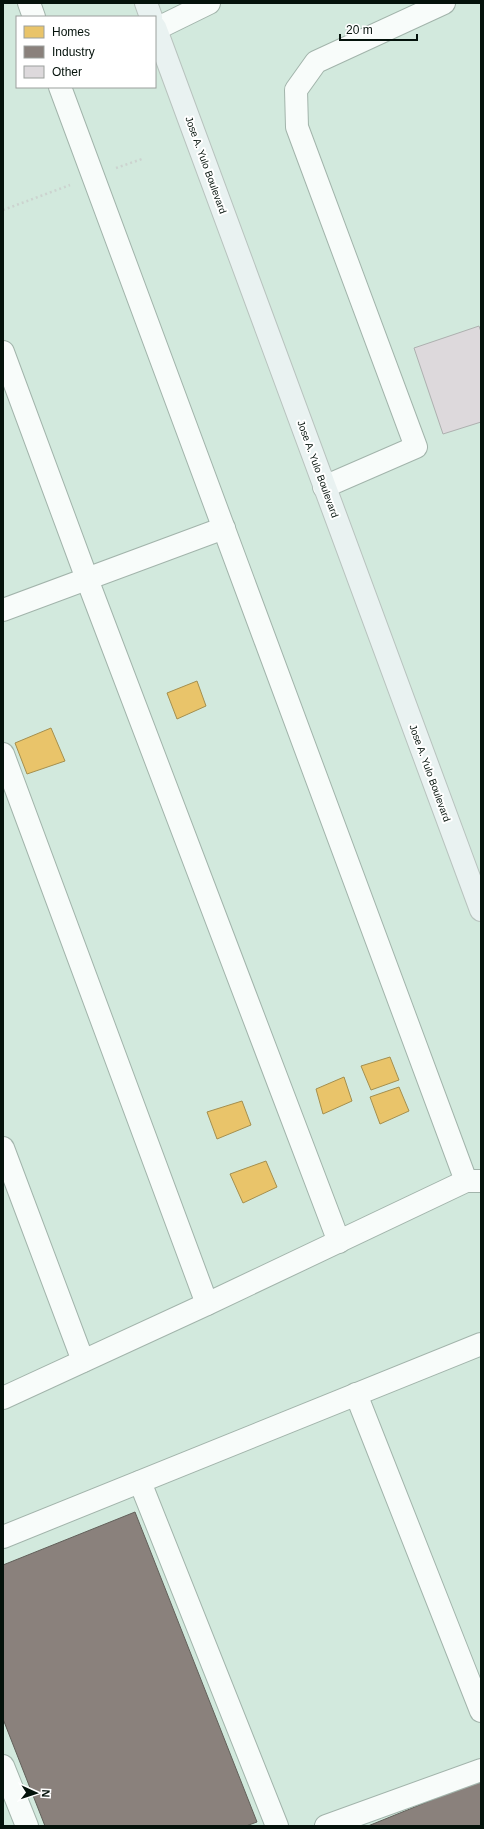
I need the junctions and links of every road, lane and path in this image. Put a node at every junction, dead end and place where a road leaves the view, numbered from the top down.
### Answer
1 (29, 3) edge
2 (146, 3) edge
3 (209, 3) edge
4 (444, 3) edge
5 (34, 16) edge
6 (151, 16) edge
7 (156, 28) edge
8 (156, 31) edge
9 (60, 88) edge
10 (3, 352) edge
11 (324, 487) junction
12 (224, 528) junction
13 (87, 579) junction
14 (3, 610) edge
15 (3, 754) edge
16 (481, 910) edge
17 (3, 1148) edge
18 (474, 1181) edge
19 (339, 1242) junction
20 (207, 1304) junction
21 (481, 1344) edge
22 (83, 1361) junction
23 (356, 1394) junction
24 (3, 1398) edge
25 (140, 1482) junction
26 (3, 1537) edge
27 (481, 1711) edge
28 (3, 1766) edge
29 (481, 1770) edge
30 (27, 1826) edge
31 (277, 1826) edge
32 (326, 1826) edge

1 - 5 street
2 - 6 main road
3 - 7 street
4 - 11 street
8 - 11 main road, Jose A. Yulo Boulevard
9 - 12 street
10 - 13 street
11 - 16 main road, Jose A. Yulo Boulevard
12 - 13 street
12 - 18 street
13 - 14 street
13 - 19 street
15 - 20 street
17 - 22 street
18 - 19 street
19 - 20 street
20 - 22 street
21 - 23 street
22 - 24 street
23 - 25 street
23 - 27 street
25 - 26 street
25 - 31 street
28 - 30 street
29 - 32 street

